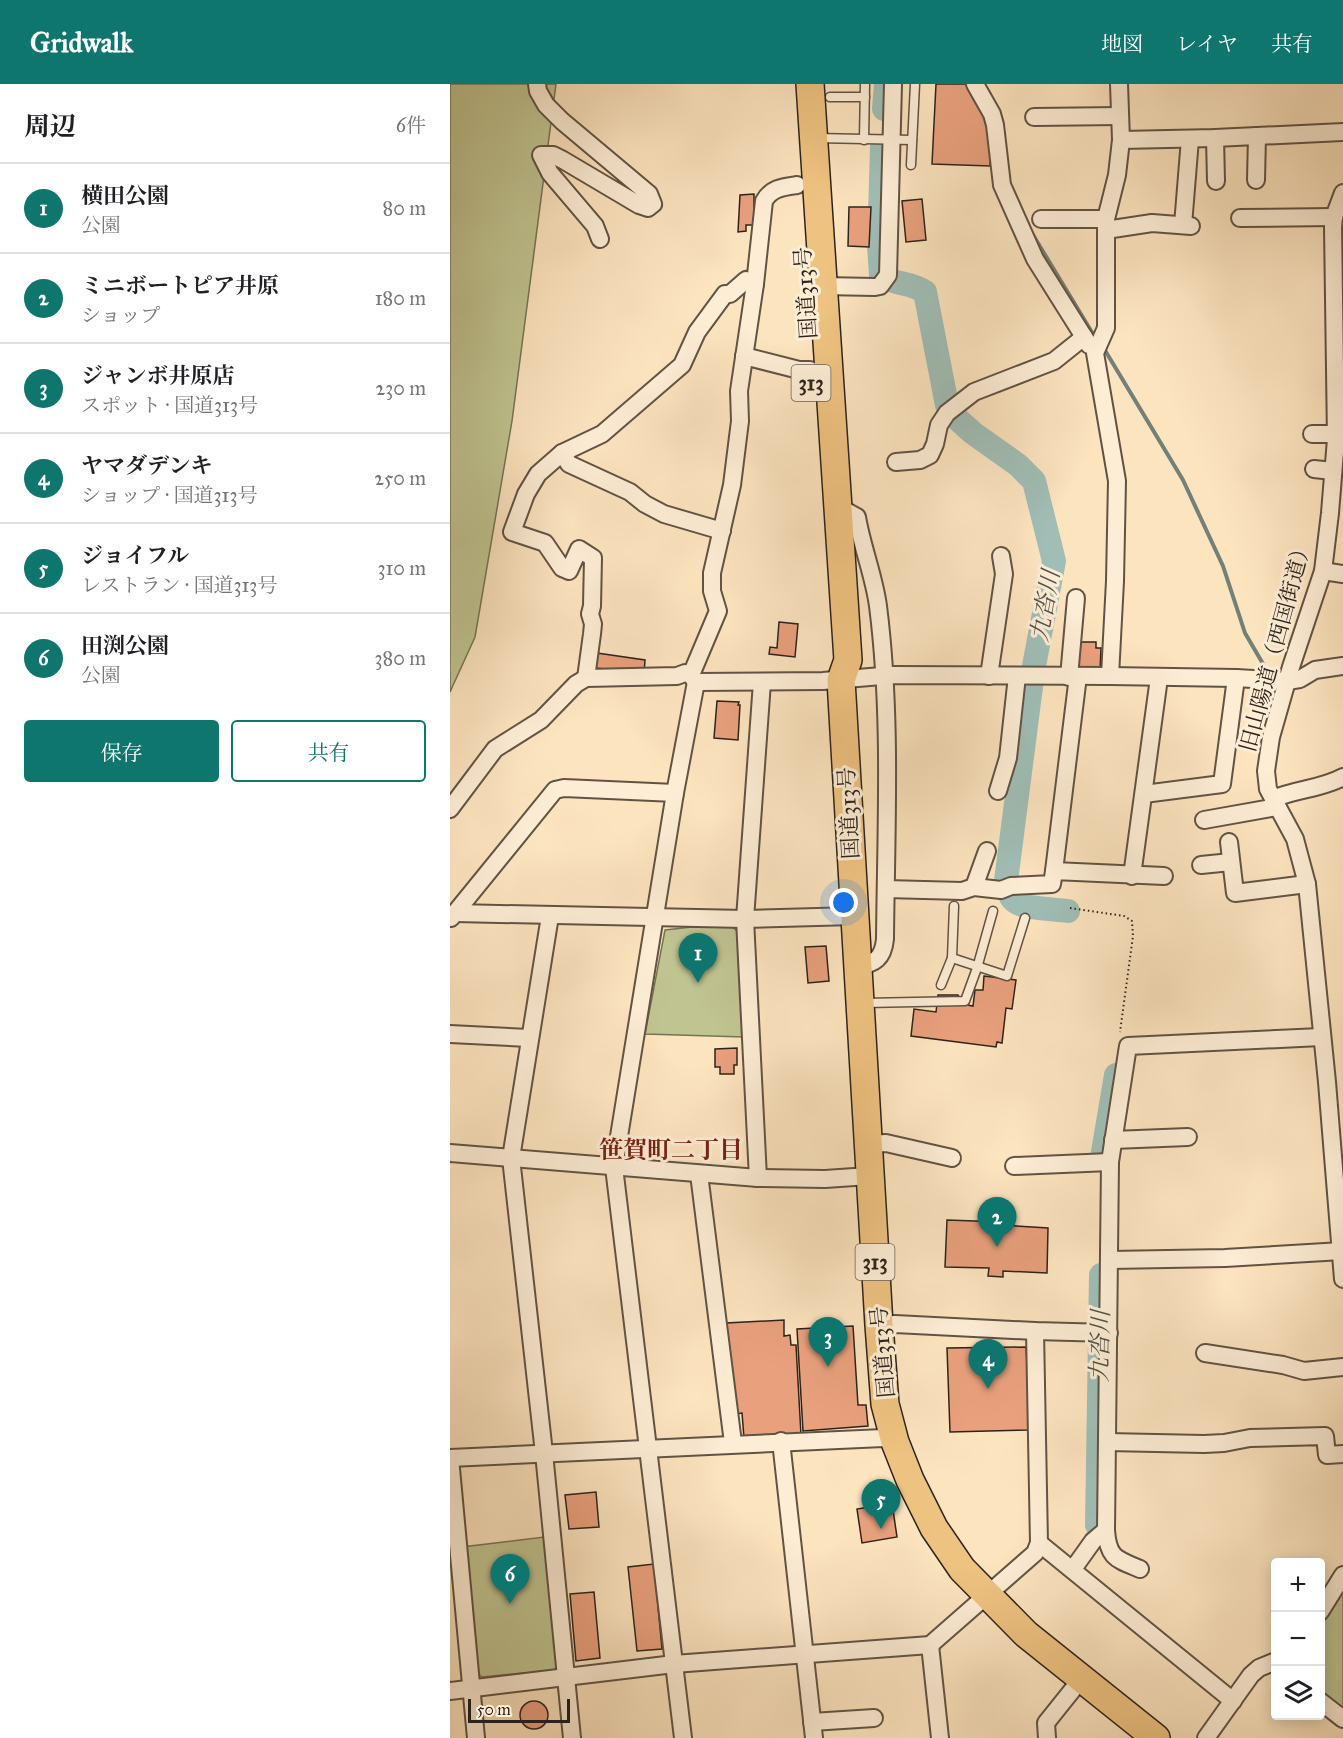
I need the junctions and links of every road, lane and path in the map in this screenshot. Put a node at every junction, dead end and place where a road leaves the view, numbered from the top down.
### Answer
1 (537, 84) edge
2 (791, 84) edge
3 (865, 84) edge
4 (893, 84) edge
5 (915, 84) edge
6 (975, 84) edge
7 (1119, 84) edge
8 (820, 90) edge
9 (865, 97) junction
10 (1120, 116) junction
11 (1034, 117) dead end
12 (1343, 132) edge
13 (1257, 136) junction
14 (812, 138) junction
15 (1215, 138) junction
16 (1190, 139) junction
17 (864, 140) junction
18 (912, 140) junction
19 (1120, 140) junction
20 (891, 141) junction
21 (911, 165) dead end
22 (1256, 180) dead end
23 (1216, 182) dead end
24 (797, 185) junction
25 (1343, 194) edge
26 (1334, 217) junction
27 (1240, 218) dead end
28 (1041, 219) dead end
29 (1106, 224) junction
30 (600, 239) dead end
31 (755, 284) junction
32 (822, 286) junction
33 (1084, 337) junction
34 (1098, 347) junction
35 (1339, 354) edge
36 (744, 356) junction
37 (810, 370) junction
38 (1339, 411) edge
39 (1312, 434) dead end
40 (1338, 437) edge
41 (562, 453) junction
42 (896, 462) dead end
43 (1314, 469) dead end
44 (1333, 471) junction
45 (837, 506) junction
46 (722, 531) junction
47 (1001, 556) dead end
48 (1323, 571) junction
49 (1343, 574) edge
50 (1076, 598) dead end
51 (1343, 666) edge
52 (885, 676) junction
53 (990, 676) junction
54 (1028, 676) junction
55 (1110, 676) junction
56 (1073, 677) junction
57 (586, 678) junction
58 (1159, 678) junction
59 (1236, 678) junction
60 (693, 679) junction
61 (841, 680) junction
62 (1287, 681) junction
63 (762, 682) junction
64 (1343, 777) edge
65 (998, 791) dead end
66 (675, 793) junction
67 (1144, 794) junction
68 (1275, 803) junction
69 (450, 809) edge
70 (1204, 820) dead end
71 (1229, 842) dead end
72 (987, 851) dead end
73 (1231, 862) junction
74 (1201, 865) dead end
75 (1054, 871) junction
76 (1132, 876) junction
77 (1164, 876) dead end
78 (1307, 884) junction
79 (974, 887) junction
80 (886, 889) junction
81 (954, 906) dead end
82 (1070, 908) dead end
83 (993, 910) dead end
84 (452, 915) edge
85 (550, 916) junction
86 (854, 916) junction
87 (655, 917) junction
88 (1025, 918) dead end
89 (745, 919) junction
90 (952, 958) junction
91 (857, 967) junction
92 (977, 968) junction
93 (941, 985) dead end
94 (860, 1003) junction
95 (450, 1034) edge
96 (1322, 1037) junction
97 (529, 1038) junction
98 (1128, 1046) junction
99 (1188, 1137) dead end
100 (1113, 1140) junction
101 (867, 1144) junction
102 (450, 1154) edge
103 (511, 1158) junction
104 (952, 1158) dead end
105 (1110, 1162) junction
106 (1014, 1166) dead end
107 (614, 1167) junction
108 (699, 1174) junction
109 (869, 1176) junction
110 (758, 1178) junction
111 (1342, 1251) edge
112 (1110, 1260) junction
113 (1343, 1279) edge
114 (879, 1326) junction
115 (1035, 1331) junction
116 (1102, 1333) junction
117 (1205, 1353) dead end
118 (1343, 1367) edge
119 (781, 1441) junction
120 (895, 1442) junction
121 (1107, 1442) junction
122 (733, 1443) junction
123 (648, 1448) junction
124 (544, 1453) junction
125 (1343, 1454) edge
126 (450, 1458) edge
127 (1106, 1530) junction
128 (1039, 1543) junction
129 (1073, 1569) junction
130 (1140, 1569) dead end
131 (455, 1570) edge
132 (1343, 1575) edge
133 (986, 1595) junction
134 (1325, 1604) edge
135 (930, 1645) junction
136 (805, 1654) junction
137 (1271, 1663) edge
138 (674, 1664) junction
139 (566, 1677) junction
140 (1082, 1678) junction
141 (471, 1689) junction
142 (450, 1691) edge
143 (1233, 1701) junction
144 (1325, 1705) edge
145 (874, 1718) dead end
146 (1343, 1719) edge
147 (813, 1730) edge
148 (476, 1738) edge
149 (572, 1738) edge
150 (682, 1738) edge
151 (940, 1738) edge
152 (1047, 1738) edge
153 (1156, 1738) edge
154 (1206, 1738) edge

1 - 30 street
2 - 24 highway, 国道313号 / 313
3 - 9 lane
4 - 20 street
5 - 18 lane
6 - 33 street
7 - 10 street
8 - 9 lane
8 - 14 highway, 国道313号 / 313
9 - 17 lane
10 - 11 street
10 - 19 street
12 - 13 street
13 - 15 street
13 - 22 street
14 - 17 lane
14 - 32 highway, 国道313号 / 313
15 - 16 street
15 - 23 street
16 - 19 street
16 - 29 street
17 - 20 lane
18 - 20 lane
18 - 21 lane
19 - 29 street
20 - 32 street
24 - 31 street
24 - 37 highway, 国道313号 / 313
25 - 26 street, 旧山陽道（西国街道）
26 - 27 street
26 - 35 street, 旧山陽道（西国街道）
28 - 29 street
29 - 34 street
31 - 36 street
31 - 41 street
32 - 45 highway, 国道313号 / 313
33 - 34 street
33 - 42 street
34 - 55 street
35 - 38 street, 旧山陽道（西国街道）
36 - 37 street
36 - 46 street
37 - 61 highway, 国道313号 / 313
38 - 40 street, 旧山陽道（西国街道）
39 - 40 street
40 - 44 street, 旧山陽道（西国街道）
41 - 46 street
41 - 57 street
43 - 44 street
44 - 48 street, 旧山陽道（西国街道）
45 - 52 street
45 - 61 highway, 国道313号 / 313
46 - 60 street
47 - 53 street
48 - 49 street
48 - 62 street, 旧山陽道（西国街道）
50 - 56 street
51 - 62 street
52 - 53 street
52 - 61 street
52 - 80 street
53 - 54 street
54 - 56 street
54 - 65 street
55 - 56 street
55 - 58 street
56 - 75 street
57 - 60 street
57 - 69 street
58 - 59 street
58 - 67 street
59 - 62 street
59 - 67 street
60 - 63 street
60 - 66 street
61 - 63 street
61 - 86 highway, 国道313号 / 313
62 - 68 street, 旧山陽道（西国街道）
63 - 89 street
64 - 68 street
66 - 84 street
66 - 87 street
67 - 76 street
68 - 70 street
68 - 78 street, 旧山陽道（西国街道）
71 - 73 street
72 - 79 street
73 - 74 street
73 - 78 street
75 - 76 street
75 - 79 street
76 - 77 street
78 - 96 street, 旧山陽道（西国街道）
79 - 80 street
80 - 91 street
81 - 90 lane
82 - 98 path
83 - 92 lane
84 - 85 street
85 - 87 street
85 - 97 street
86 - 89 street
86 - 91 highway, 国道313号 / 313
87 - 89 street
87 - 107 street
88 - 92 lane
89 - 110 street
90 - 92 lane
90 - 93 lane
91 - 94 highway, 国道313号 / 313
92 - 94 lane
94 - 101 highway, 国道313号 / 313
95 - 97 street
96 - 98 street
96 - 111 street, 旧山陽道（西国街道）
97 - 103 street
98 - 100 street
99 - 100 street
100 - 105 street
101 - 104 street
101 - 109 highway, 国道313号 / 313
102 - 103 street
103 - 107 street
103 - 124 street
105 - 106 street
105 - 112 street
107 - 108 street
107 - 123 street
108 - 110 street
108 - 122 street
109 - 110 street
109 - 114 highway, 国道313号 / 313
111 - 112 street
111 - 113 street, 旧山陽道（西国街道）
112 - 116 street
114 - 115 street
114 - 120 highway, 国道313号 / 313
115 - 116 street
115 - 128 street
116 - 121 street
117 - 118 street
119 - 120 street
119 - 122 street
119 - 136 street
120 - 133 highway, 国道313号 / 313
121 - 125 street
121 - 127 street
122 - 123 street
123 - 124 street
123 - 138 street
124 - 126 street
124 - 139 street
126 - 131 street
127 - 129 street
127 - 130 street
128 - 129 street
128 - 133 street
129 - 143 street
131 - 141 street
132 - 134 street
133 - 135 street
133 - 140 highway, 国道313号 / 313
135 - 136 street
135 - 151 street
136 - 138 street
136 - 147 street
137 - 143 street
138 - 139 street
138 - 150 street
139 - 141 street
139 - 149 street
140 - 152 street
140 - 153 highway, 国道313号 / 313
141 - 142 street
141 - 148 street
143 - 154 street
144 - 146 street
145 - 147 street

